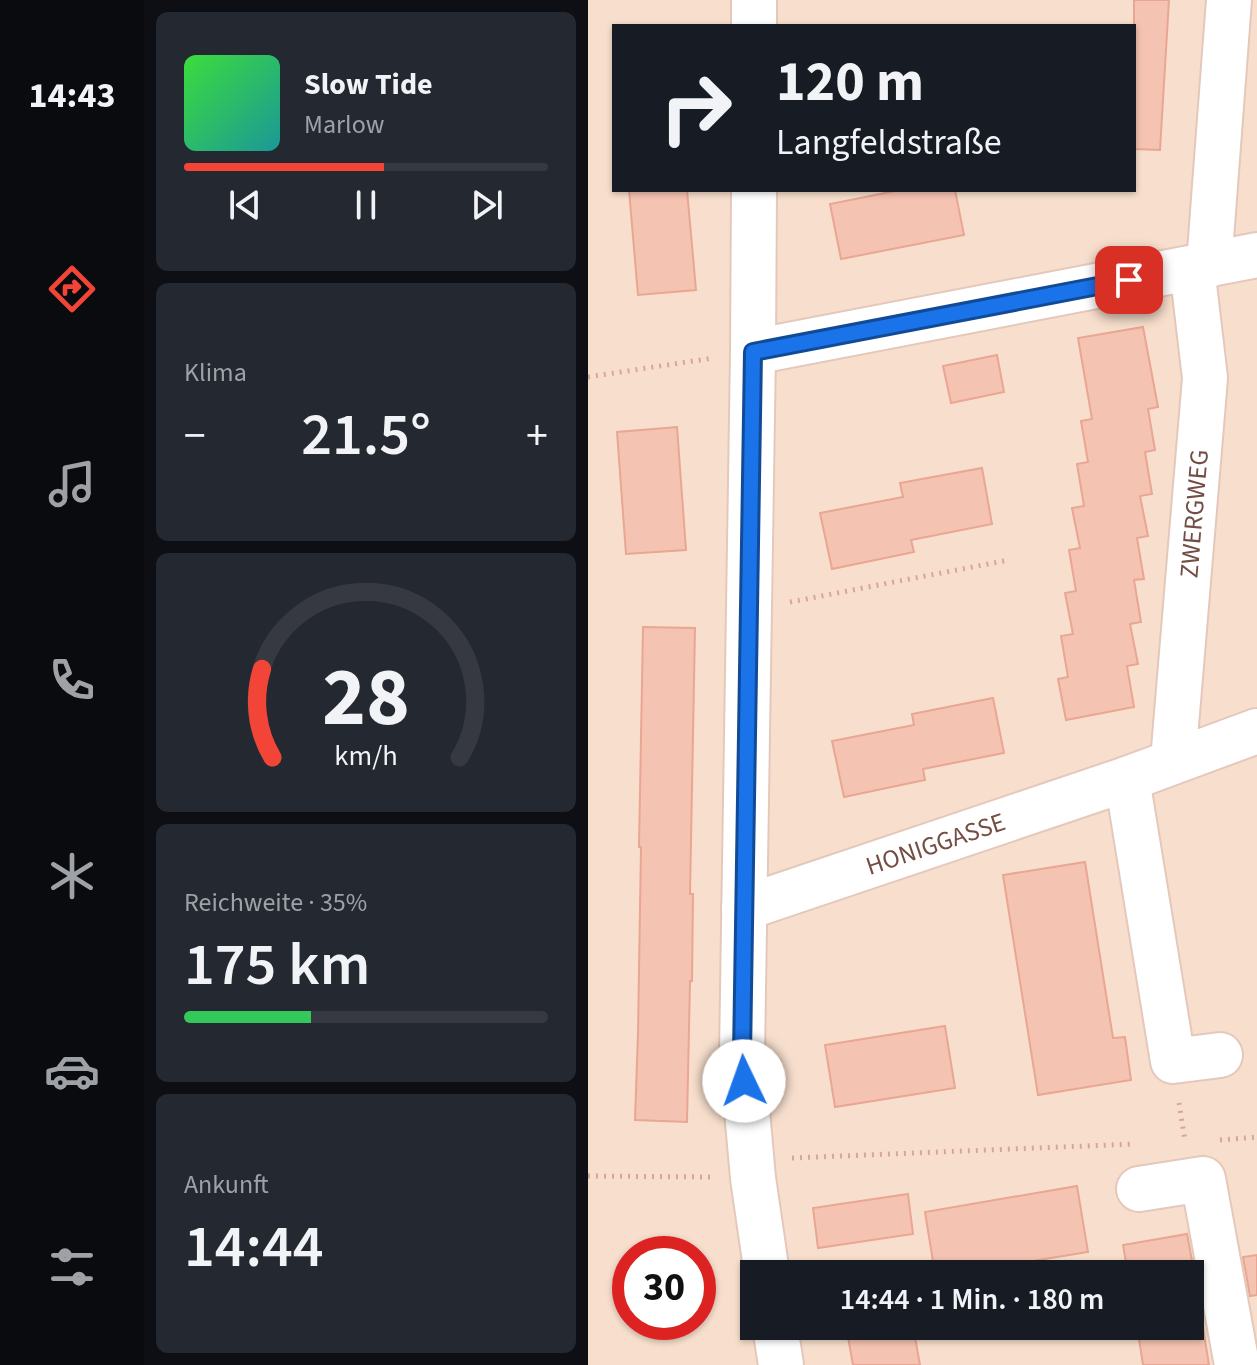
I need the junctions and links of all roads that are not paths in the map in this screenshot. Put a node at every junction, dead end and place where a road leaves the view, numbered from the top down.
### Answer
1 (754, 0) edge
2 (1229, 0) edge
3 (754, 24) edge
4 (754, 192) edge
5 (1257, 255) edge
6 (1200, 267) junction
7 (753, 352) junction
8 (1257, 731) edge
9 (1173, 761) junction
10 (1127, 779) junction
11 (744, 908) junction
12 (1220, 1055) dead end
13 (1139, 1189) dead end
14 (765, 1260) edge
15 (777, 1340) edge
16 (781, 1365) edge
17 (1237, 1365) edge

1 - 3 street
2 - 6 street, ZWERGWEG
4 - 7 street
5 - 6 street
6 - 7 street
6 - 9 street, ZWERGWEG
7 - 11 street
8 - 9 street, HONIGGASSE
9 - 10 street, HONIGGASSE
10 - 11 street, HONIGGASSE
10 - 12 street
11 - 14 street
13 - 17 street
15 - 16 street

